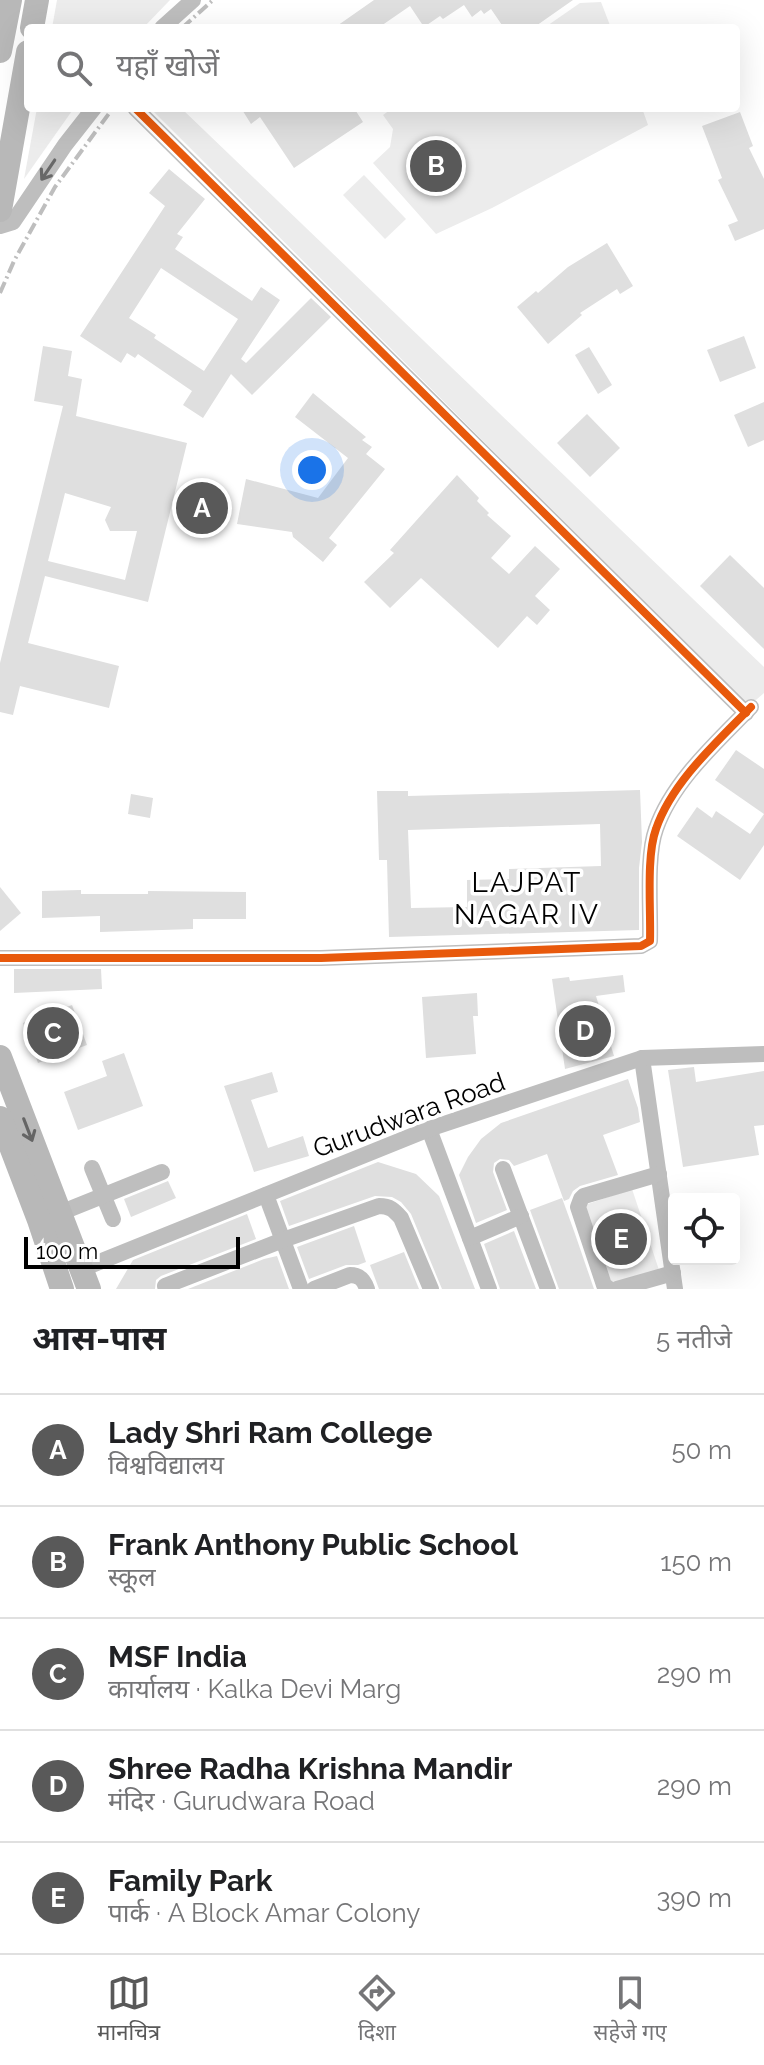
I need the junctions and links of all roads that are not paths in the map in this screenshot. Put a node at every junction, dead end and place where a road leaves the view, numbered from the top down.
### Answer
1 (10, 0) edge
2 (37, 0) edge
3 (193, 0) edge
4 (33, 24) edge
5 (166, 24) edge
6 (0, 51) edge
7 (24, 75) edge
8 (91, 112) edge
9 (139, 112) edge
10 (0, 210) edge
11 (0, 226) edge
12 (0, 958) edge
13 (764, 1054) edge
14 (0, 1057) edge
15 (642, 1058) junction
16 (0, 1118) edge
17 (429, 1129) junction
18 (92, 1168) dead end
19 (503, 1169) dead end
20 (162, 1172) dead end
21 (659, 1174) junction
22 (103, 1195) junction
23 (266, 1195) junction
24 (60, 1213) junction
25 (521, 1216) junction
26 (113, 1219) dead end
27 (470, 1238) junction
28 (283, 1240) junction
29 (86, 1279) edge
30 (674, 1281) edge
31 (165, 1286) dead end
32 (62, 1289) edge
33 (301, 1289) edge
34 (314, 1289) edge
35 (367, 1289) edge
36 (431, 1289) edge
37 (489, 1289) edge
38 (548, 1289) edge
39 (609, 1289) edge
40 (617, 1289) edge

1 - 6 street
2 - 4 street
3 - 5 street
7 - 10 street
8 -> 11 street
9 - 12 street
13 - 15 street, Gurudwara Road
14 -> 24 street
15 - 17 street, Gurudwara Road
15 - 21 street
16 - 32 street
17 - 23 street, Gurudwara Road
17 - 27 street
18 - 22 street
19 - 25 street
20 - 22 street
21 - 30 street
21 - 39 street
22 - 24 street
22 - 26 street
23 - 28 street
23 - 29 street, Gurudwara Road
24 - 29 street
25 - 27 street
25 - 38 street
27 - 37 street
28 - 31 street
28 - 33 street
28 - 36 street
30 - 40 street
34 - 35 street

